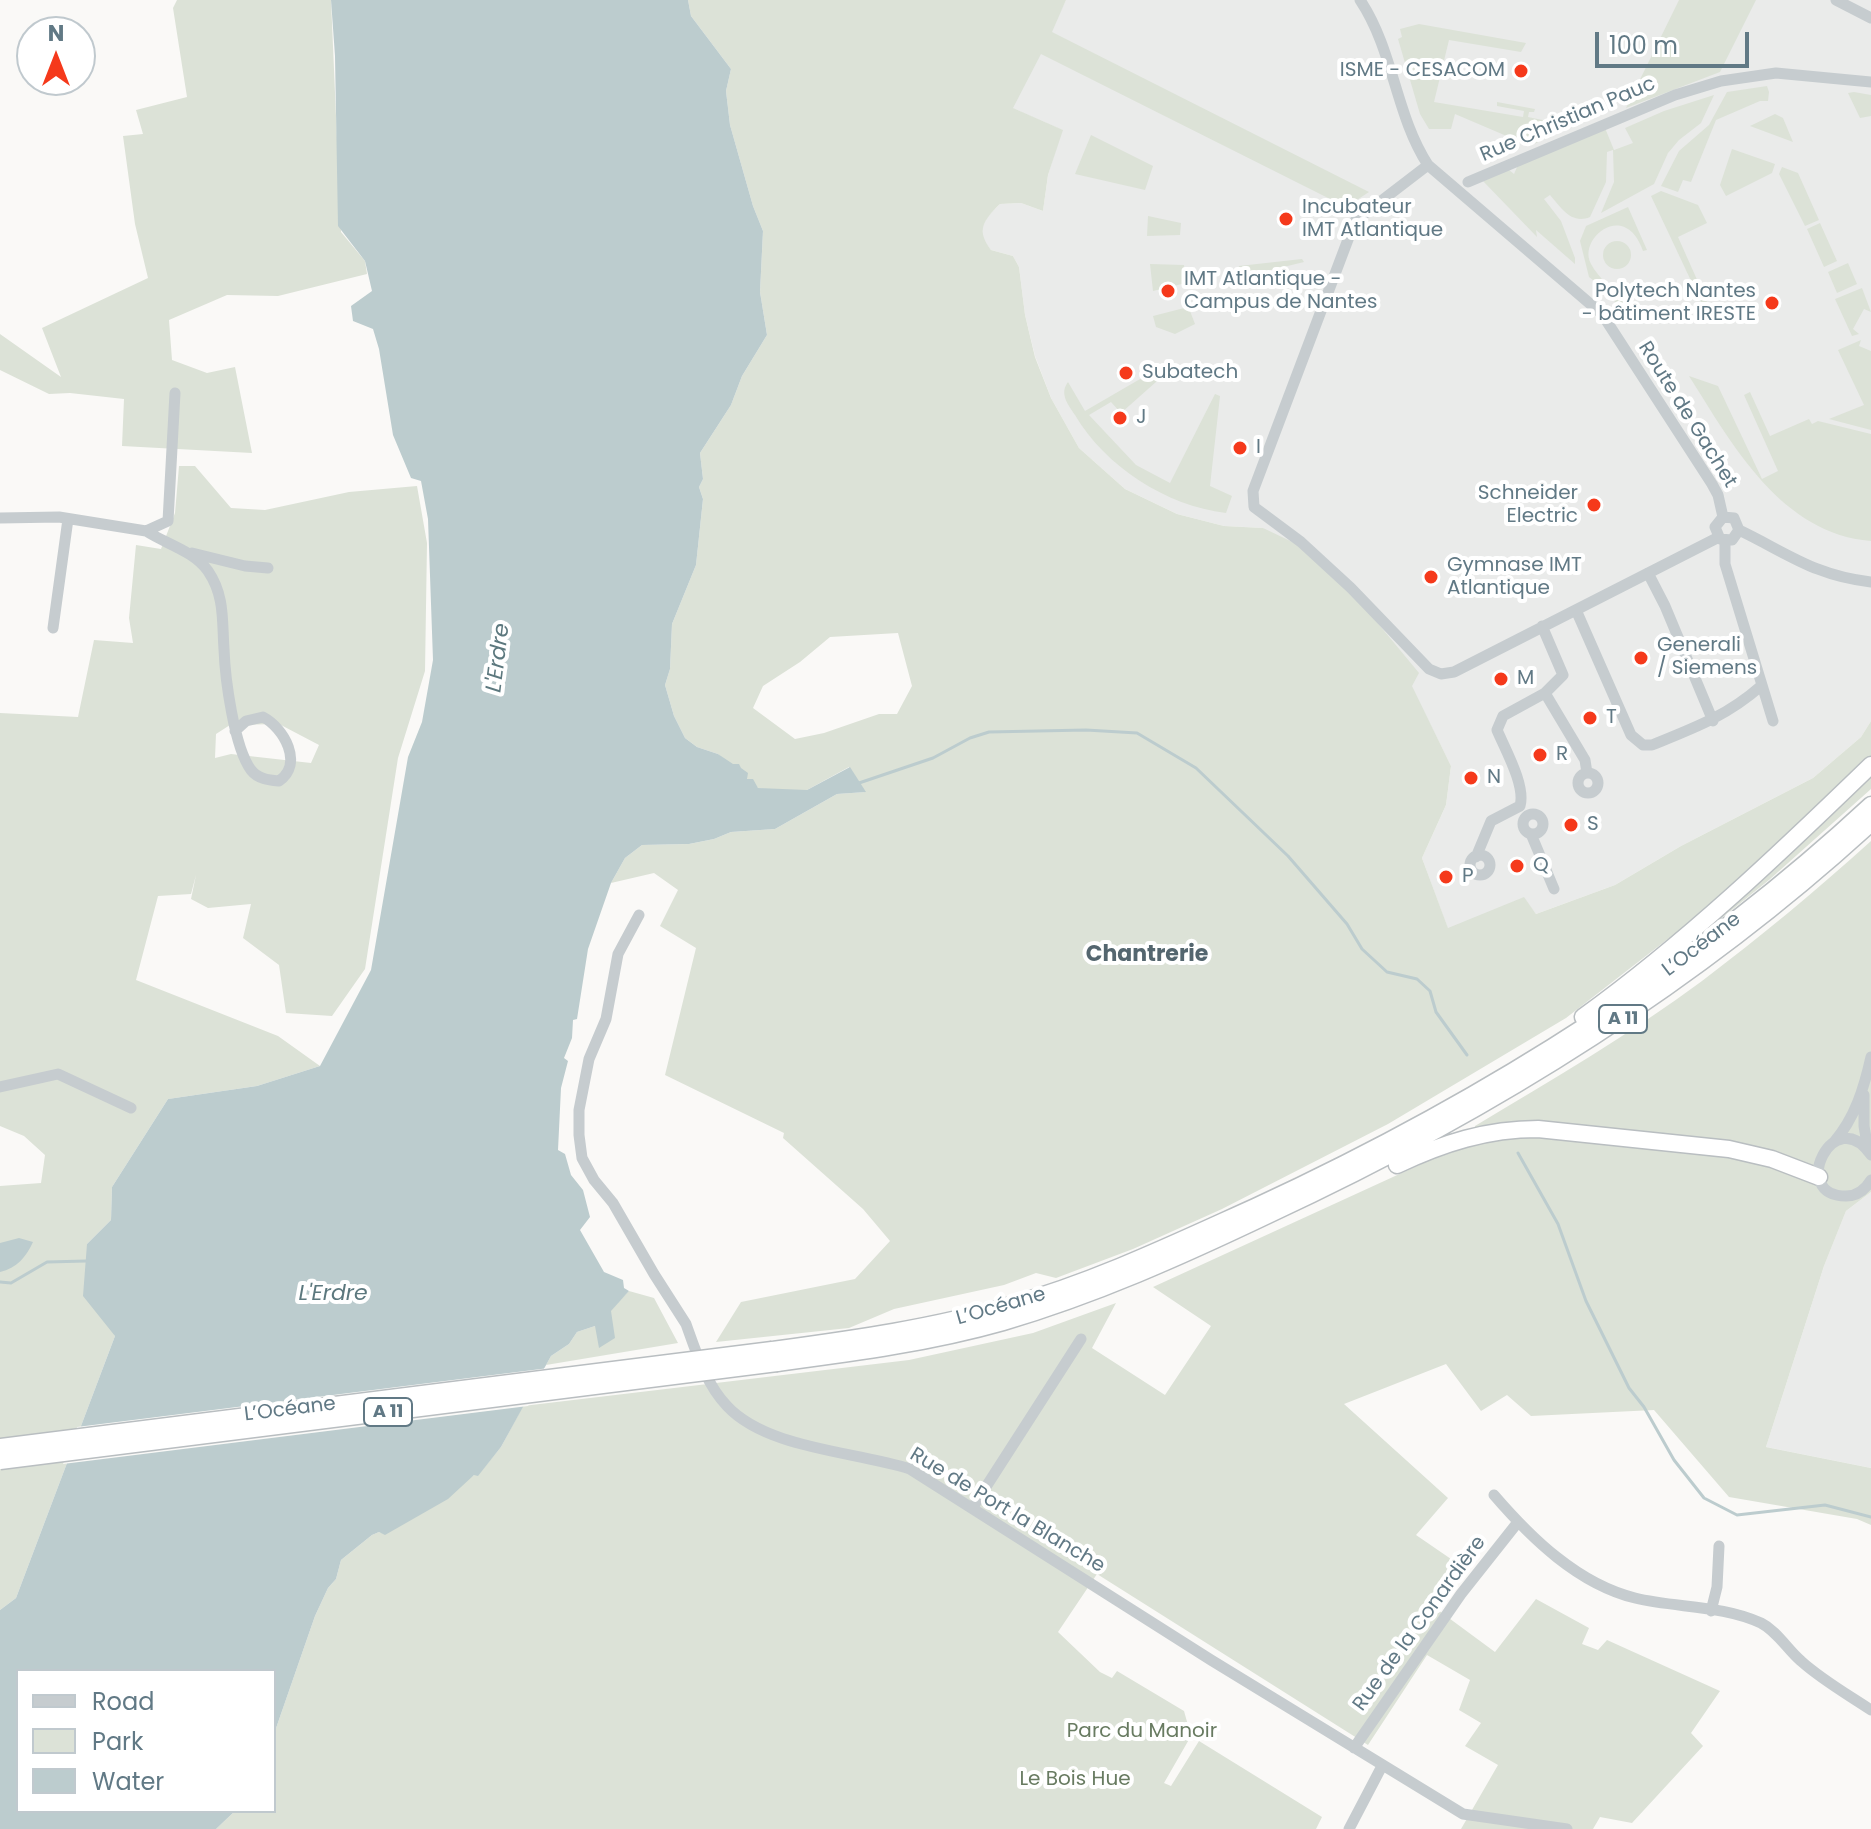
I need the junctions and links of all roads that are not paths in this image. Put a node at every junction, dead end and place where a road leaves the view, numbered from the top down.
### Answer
1 (1360, 0) edge
2 (1836, 0) edge
3 (1871, 18) edge
4 (1871, 82) edge
5 (1428, 165) junction
6 (1468, 182) dead end
7 (175, 393) dead end
8 (1723, 517) junction
9 (0, 518) edge
10 (68, 519) junction
11 (1739, 530) junction
12 (146, 531) junction
13 (1722, 539) junction
14 (184, 550) junction
15 (268, 568) dead end
16 (1648, 573) junction
17 (1871, 582) edge
18 (1576, 610) junction
19 (1542, 626) junction
20 (53, 628) dead end
21 (1761, 686) junction
22 (1545, 693) junction
23 (1713, 721) junction
24 (1773, 721) dead end
25 (235, 731) junction
26 (1871, 765) edge
27 (1587, 773) dead end
28 (1871, 805) edge
29 (1524, 810) junction
30 (1871, 823) edge
31 (1476, 857) dead end
32 (1554, 889) dead end
33 (639, 915) dead end
34 (1548, 1052) junction
35 (1871, 1057) edge
36 (1864, 1086) junction
37 (0, 1087) edge
38 (131, 1108) dead end
39 (1834, 1143) junction
40 (1869, 1153) edge
41 (1349, 1177) junction
42 (1819, 1177) junction
43 (1871, 1180) edge
44 (1865, 1195) edge
45 (1081, 1339) dead end
46 (774, 1357) junction
47 (0, 1447) edge
48 (0, 1461) edge
49 (1494, 1495) dead end
50 (973, 1507) junction
51 (1518, 1522) junction
52 (1719, 1546) dead end
53 (1711, 1611) junction
54 (1871, 1710) edge
55 (1354, 1748) junction
56 (1382, 1766) junction
57 (1349, 1829) edge
58 (1567, 1829) edge

1 - 5 street, Route de Gachet
2 - 3 street
4 - 6 street, Rue Christian Pauc
5 - 8 street, Route de Gachet
5 - 19 street
7 - 12 street
8 - 11 street
8 - 13 street
9 - 10 street
10 - 12 street
10 - 20 street
11 - 13 street
11 - 17 street
12 - 14 street
13 - 16 street
13 - 21 street
14 - 15 street
14 - 25 street
16 - 18 street
16 - 23 street
18 - 19 street
18 - 23 street
19 - 22 street
21 - 23 street
21 - 24 street
22 - 27 street
22 - 29 street
25 - 25 street
26 - 34 highway
28 - 34 highway, L’Océane / A 11
29 - 31 street
29 - 32 street
30 - 41 highway, L’Océane / A 11
33 - 50 street, Rue de Port la Blanche
34 - 46 highway, L’Océane / A 11
35 - 36 street
36 - 39 street
36 - 40 street
37 - 38 street
39 - 40 street
39 - 42 street
41 - 42 highway
41 - 46 highway, L’Océane / A 11
42 - 44 street
43 - 44 street
45 - 50 street
46 - 47 highway, L’Océane / A 11, bridge
46 - 48 highway, L’Océane / A 11, bridge
49 - 51 street
50 - 55 street, Rue de Port la Blanche
51 - 53 street
51 - 55 street, Rue de la Conardière
52 - 53 street
53 - 54 street
55 - 56 street, Rue de Port la Blanche
56 - 57 street
56 - 58 street, Rue de Port la Blanche

